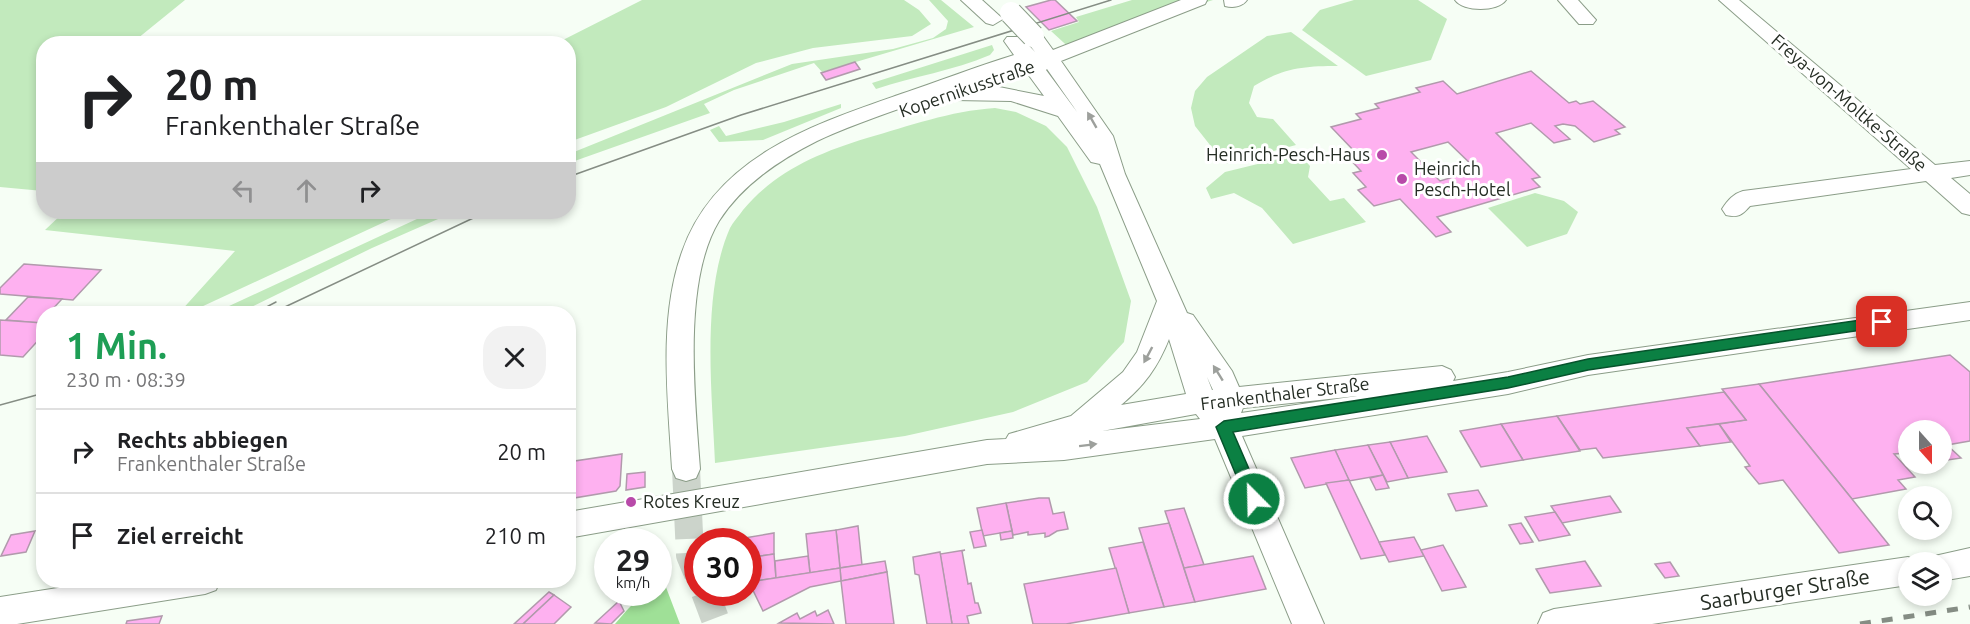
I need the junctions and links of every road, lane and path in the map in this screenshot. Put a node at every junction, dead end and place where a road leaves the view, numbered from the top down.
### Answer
1 (970, 0) edge
2 (1198, 0) edge
3 (1464, 0) edge
4 (1497, 0) edge
5 (1567, 0) edge
6 (1728, 0) edge
7 (1000, 11) edge
8 (1586, 20) dead end
9 (1037, 62) junction
10 (955, 94) junction
11 (1064, 111) junction
12 (784, 150) junction
13 (1970, 168) edge
14 (1931, 173) junction
15 (1114, 174) junction
16 (1970, 207) edge
17 (1734, 209) dead end
18 (1170, 301) junction
19 (1970, 311) edge
20 (1220, 410) junction
21 (1080, 423) junction
22 (987, 452) junction
23 (686, 469) tunnel mouth
24 (576, 524) edge
25 (1970, 562) edge
26 (1952, 565) edge
27 (1898, 573) edge
28 (154, 588) edge
29 (0, 612) edge
30 (1308, 624) edge
31 (1554, 624) edge

1 - 7 street
2 - 9 street
3 - 4 street
5 - 8 street
6 - 14 street, Freya-von-Moltke-Straße
7 - 9 street
7 - 9 street, bridge
9 - 10 street, Kopernikusstraße
9 - 11 street
9 - 12 street, Kopernikusstraße
15 -> 9 street
10 - 11 street
10 - 12 street, Kopernikusstraße
11 - 15 street
12 - 23 street, Kopernikusstraße
13 - 14 street
14 - 16 street, Freya-von-Moltke-Straße
14 - 17 street
15 - 18 street
18 - 20 street
18 -> 21 street
19 - 20 street, Frankenthaler Straße
20 - 21 street, Frankenthaler Straße
22 -> 20 street, Frankenthaler Straße
20 - 30 street
21 - 22 street, Frankenthaler Straße
22 - 24 street, Frankenthaler Straße
25 - 26 street
27 - 31 street, Saarburger Straße
28 - 29 street

